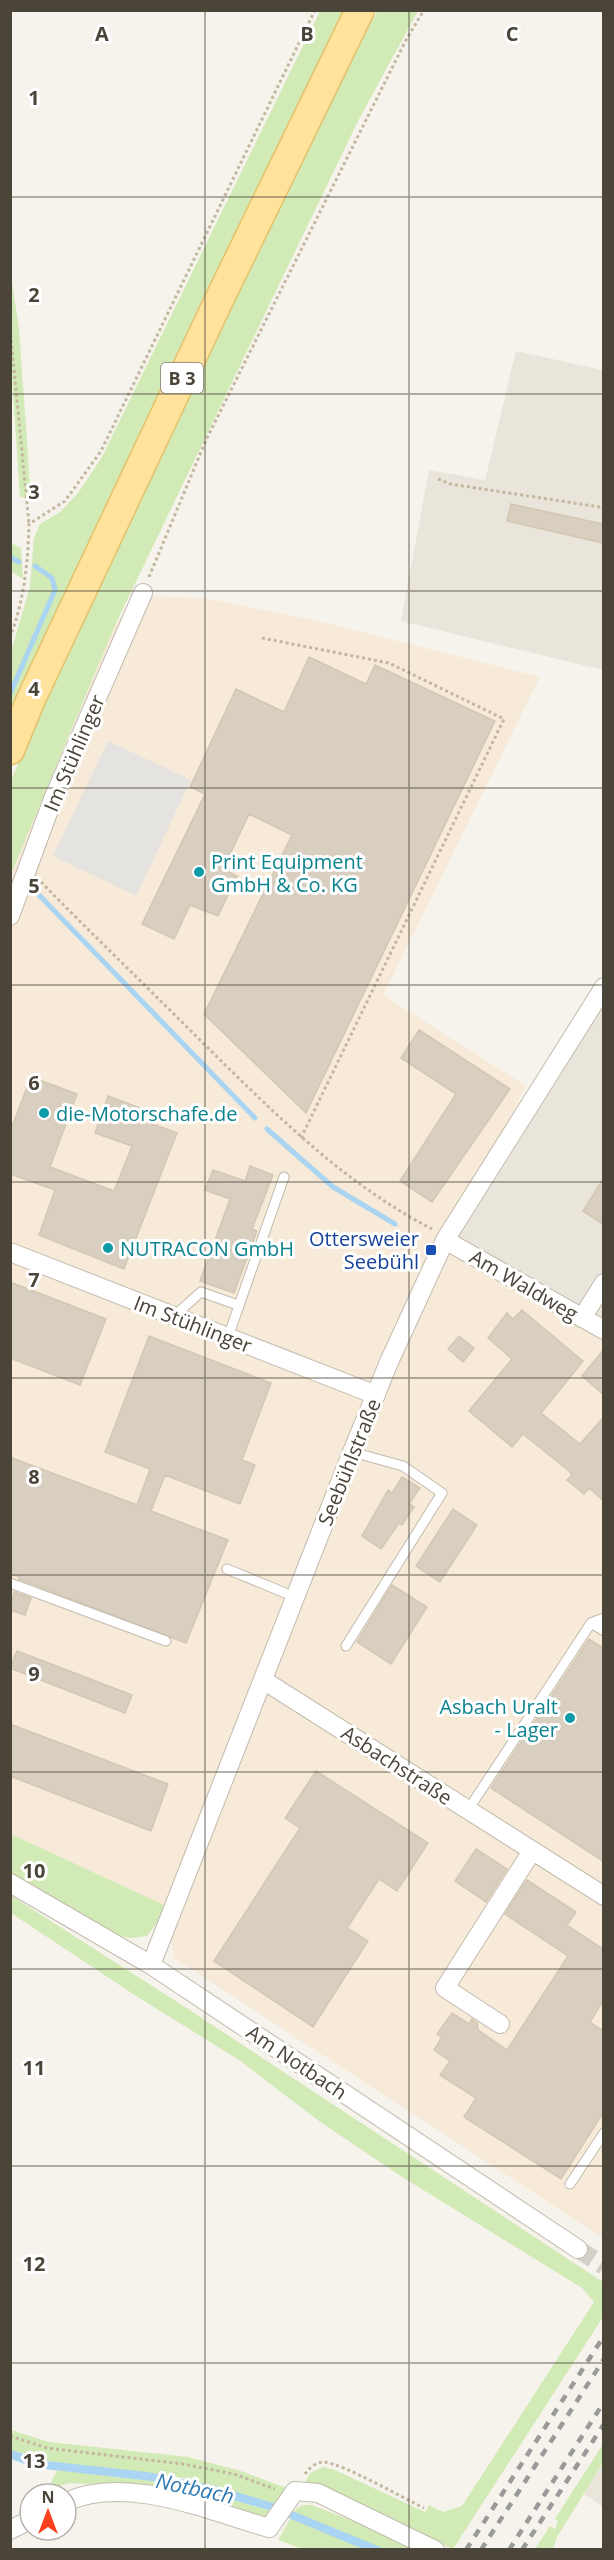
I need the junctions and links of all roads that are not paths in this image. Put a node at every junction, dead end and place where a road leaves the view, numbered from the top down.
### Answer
1 (360, 10) edge
2 (143, 593) road end
3 (10, 750) edge
4 (10, 916) edge
5 (603, 987) edge
6 (284, 1177) dead end
7 (446, 1238) junction
8 (10, 1252) edge
9 (603, 1283) edge
10 (238, 1305) junction
11 (174, 1316) junction
12 (582, 1318) junction
13 (603, 1330) edge
14 (228, 1337) junction
15 (376, 1395) junction
16 (352, 1452) junction
17 (227, 1569) dead end
18 (10, 1583) edge
19 (295, 1597) junction
20 (603, 1618) edge
21 (591, 1623) junction
22 (603, 1631) edge
23 (166, 1641) dead end
24 (346, 1646) dead end
25 (263, 1680) junction
26 (468, 1810) junction
27 (532, 1851) junction
28 (10, 1883) edge
29 (603, 1896) edge
30 (151, 1965) junction
31 (500, 2024) dead end
32 (603, 2133) edge
33 (570, 2184) dead end
34 (578, 2249) tunnel mouth
35 (78, 2497) edge
36 (435, 2550) edge

1 - 3 main road, B 3
2 - 4 street, Im Stühlinger
5 - 7 street, Seebühlstraße
6 - 10 lane
7 - 12 street, Am Waldweg
7 - 15 street, Seebühlstraße
8 - 11 street, Im Stühlinger
9 - 12 street
10 - 11 lane
10 - 14 lane
11 - 14 street, Im Stühlinger
12 - 13 street, Am Waldweg
14 - 15 street, Im Stühlinger
15 - 16 street, Seebühlstraße
16 - 19 street, Seebühlstraße
16 - 24 lane
17 - 19 lane
18 - 23 lane
19 - 25 street, Seebühlstraße
20 - 21 lane
21 - 22 lane
21 - 26 lane
25 - 26 street, Asbachstraße
25 - 30 street, Seebühlstraße
26 - 27 street, Asbachstraße
27 - 29 street, Asbachstraße
27 - 31 street
28 - 30 street, Am Notbach
30 - 34 street, Am Notbach
32 - 33 lane
35 - 36 street

